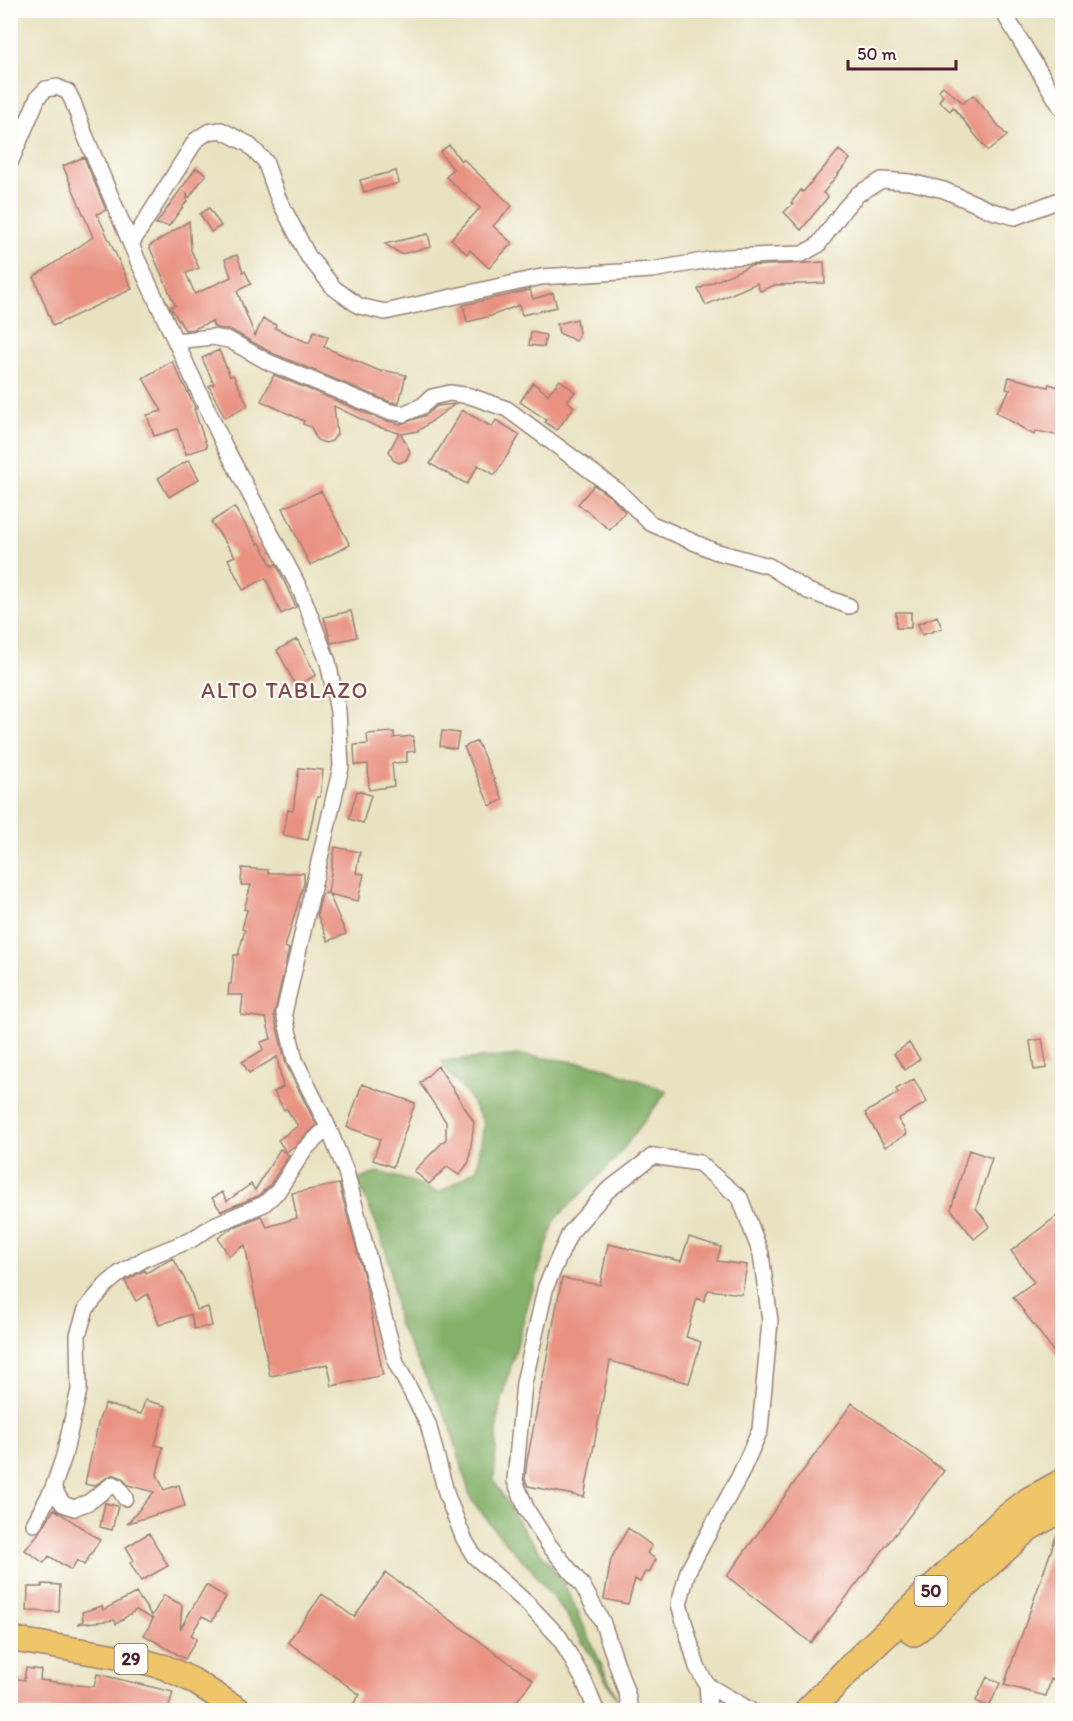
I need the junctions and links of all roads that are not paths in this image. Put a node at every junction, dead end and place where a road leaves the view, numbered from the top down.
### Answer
1 (1002, 10) edge
2 (1062, 109) edge
3 (10, 163) edge
4 (1062, 199) edge
5 (131, 244) junction
6 (176, 341) junction
7 (849, 606) dead end
8 (328, 1127) junction
9 (1062, 1483) edge
10 (53, 1488) junction
11 (125, 1498) dead end
12 (1062, 1508) edge
13 (34, 1524) dead end
14 (10, 1639) edge
15 (707, 1685) junction
16 (239, 1710) edge
17 (597, 1710) edge
18 (630, 1710) edge
19 (709, 1710) edge
20 (750, 1710) edge
21 (809, 1710) edge
22 (834, 1710) edge

1 - 2 street
3 - 5 street
4 - 5 street
5 - 6 street
6 - 7 street
6 - 8 street
8 - 10 street
8 - 17 street
9 - 21 highway, 50
10 - 11 street
10 - 13 street
12 - 22 highway, 50
14 - 16 main road, 29
15 - 18 street
15 - 19 street
15 - 20 street

